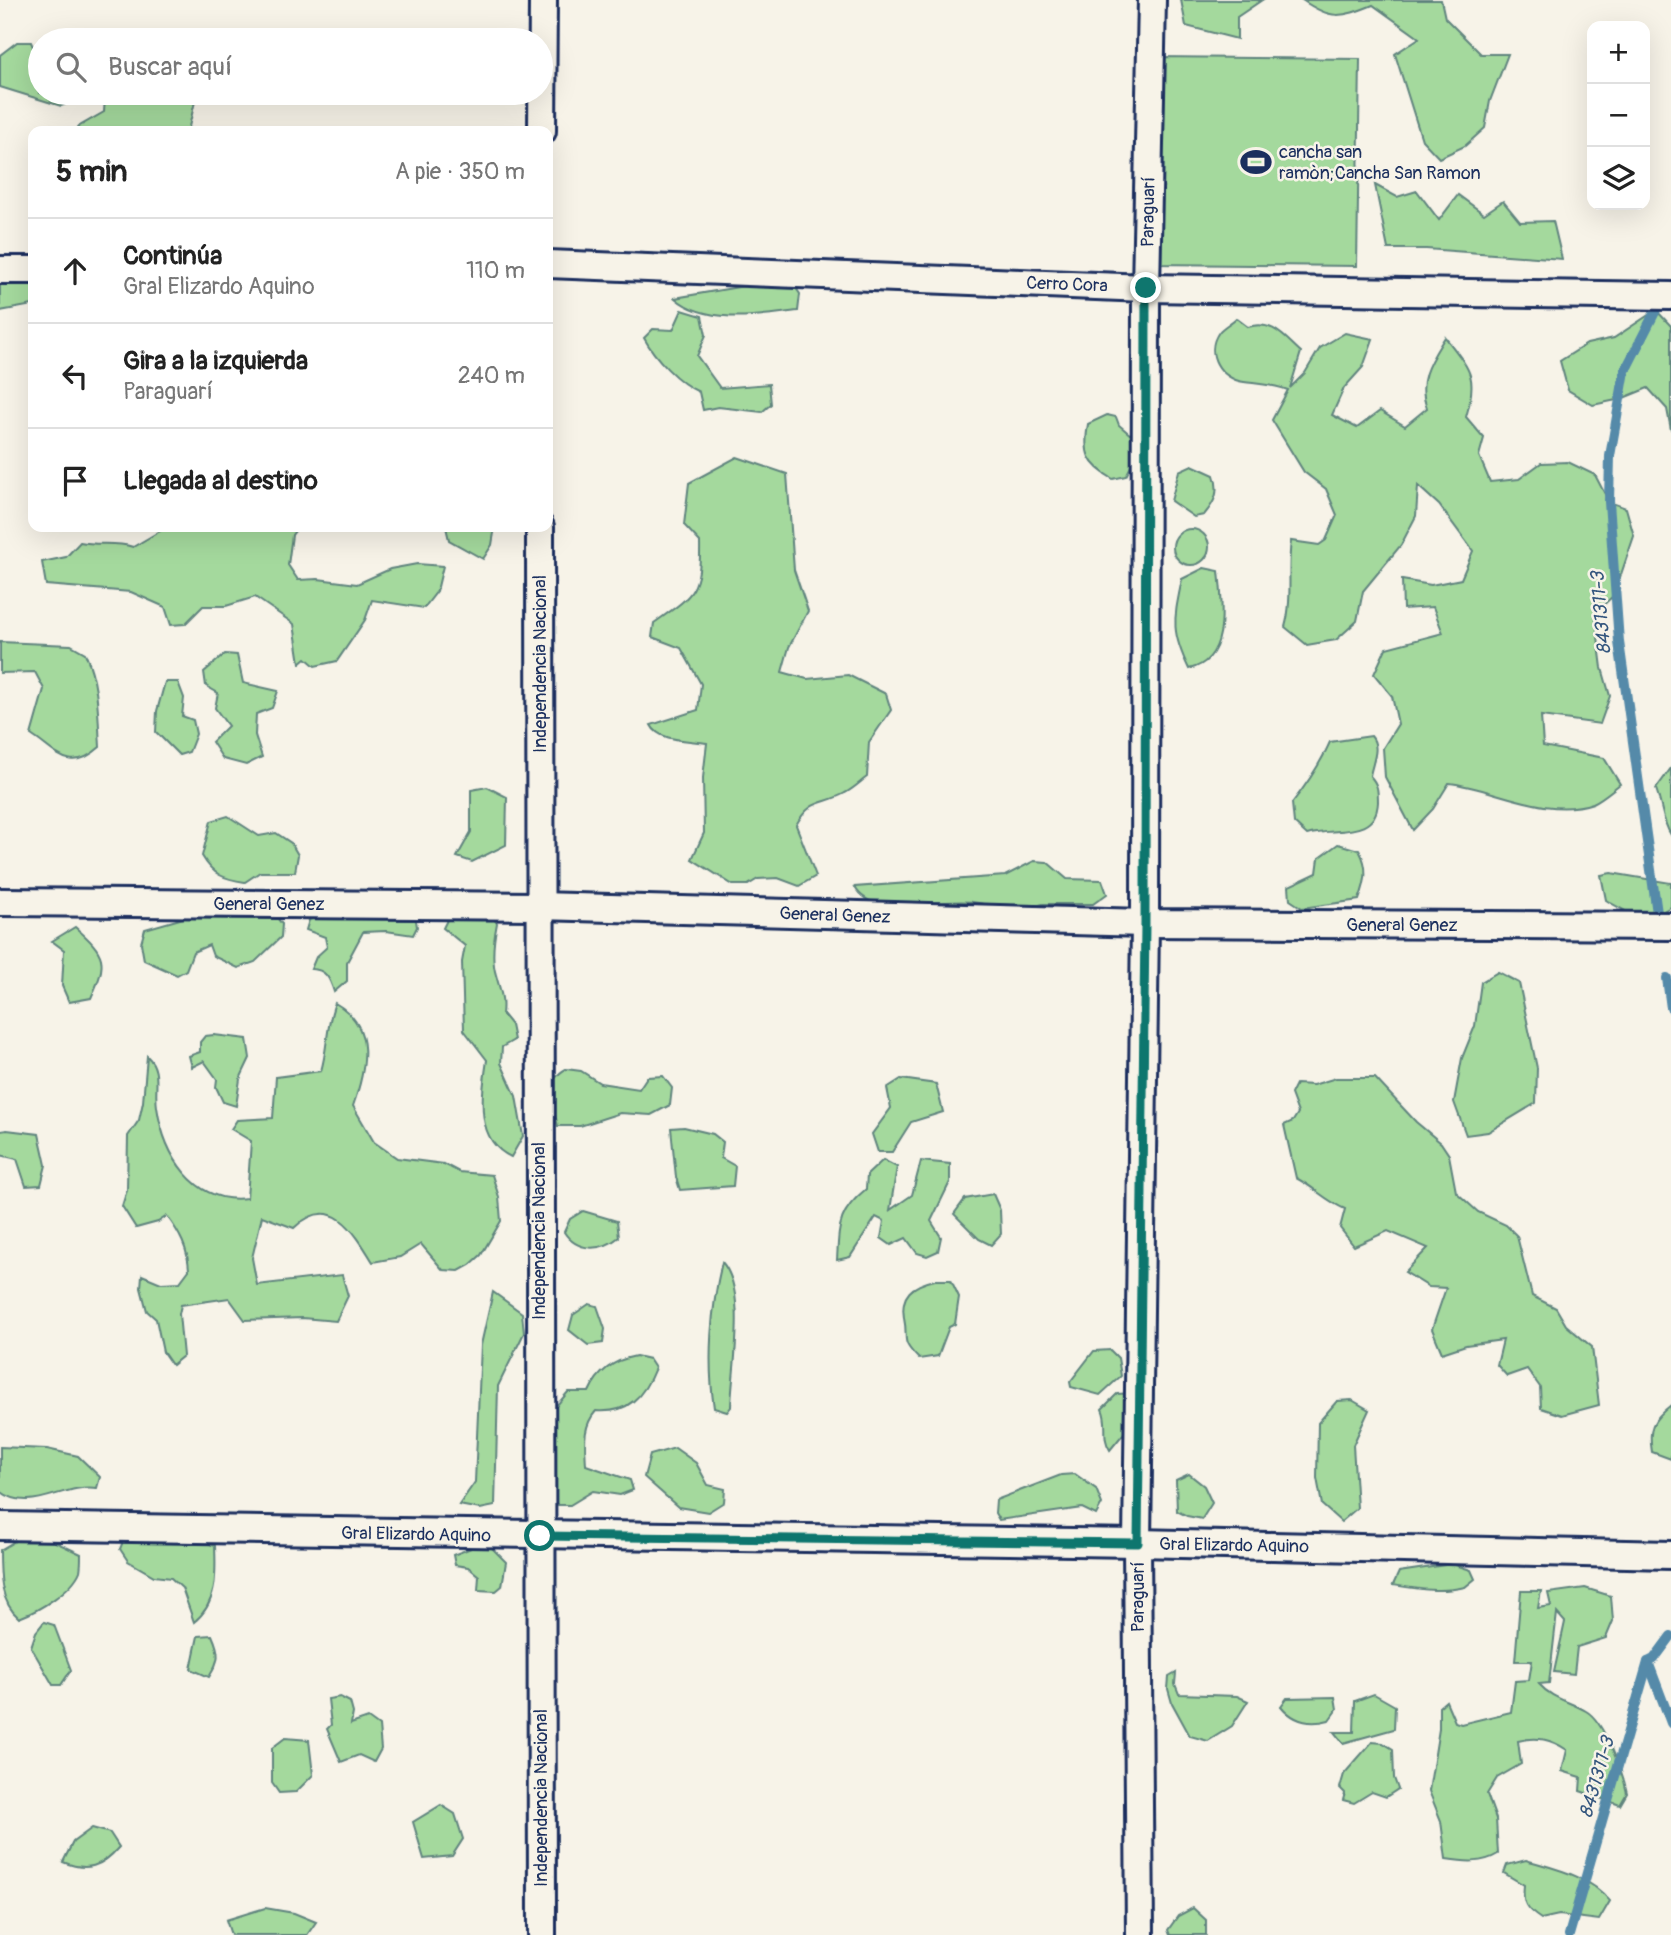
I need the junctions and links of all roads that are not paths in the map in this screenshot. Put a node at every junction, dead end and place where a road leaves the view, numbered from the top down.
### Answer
1 (543, 0) edge
2 (1152, 0) edge
3 (543, 28) edge
4 (542, 105) edge
5 (542, 126) edge
6 (553, 264) edge
7 (0, 270) edge
8 (28, 270) edge
9 (1146, 288) junction
10 (1671, 296) edge
11 (540, 532) edge
12 (0, 902) edge
13 (539, 906) junction
14 (1145, 923) junction
15 (1671, 926) edge
16 (0, 1526) edge
17 (540, 1536) junction
18 (1138, 1543) junction
19 (1671, 1555) edge
20 (542, 1935) edge
21 (1140, 1935) edge

1 - 3 street
2 - 9 street, Paraguarí
4 - 5 street
6 - 9 street, Cerro Cora
7 - 8 street
9 - 10 street, Cerro Cora
9 - 14 street, Paraguarí
11 - 13 street, Independencia Nacional
12 - 13 street, General Genez
13 - 14 street, General Genez
13 - 17 street, Independencia Nacional
14 - 15 street, General Genez
14 - 18 street, Paraguarí
16 - 17 street, Gral Elizardo Aquino
17 - 18 street, Gral Elizardo Aquino
17 - 20 street, Independencia Nacional
18 - 19 street, Gral Elizardo Aquino
18 - 21 street, Paraguarí

